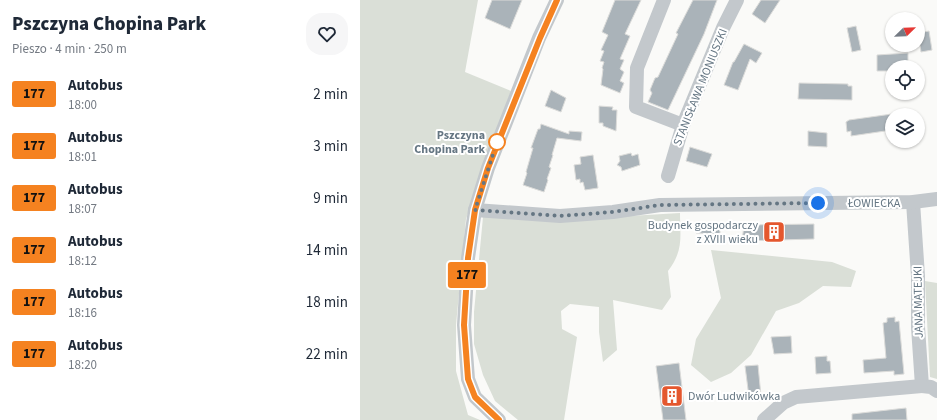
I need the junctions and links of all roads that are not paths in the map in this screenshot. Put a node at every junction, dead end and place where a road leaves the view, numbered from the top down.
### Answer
1 (557, 0) edge
2 (664, 0) edge
3 (737, 0) edge
4 (683, 125) junction
5 (668, 176) dead end
6 (937, 199) edge
7 (913, 202) junction
8 (475, 210) junction
9 (922, 386) junction
10 (937, 391) edge
11 (499, 420) edge
12 (764, 420) edge

1 - 8 street
2 - 4 street
3 - 4 street, STANISŁAWA MONIUSZKI
4 - 5 street, STANISŁAWA MONIUSZKI
6 - 7 street, ŁOWIECKA
7 - 8 street, ŁOWIECKA
7 - 9 street, JANA MATEJKI
8 - 11 street
9 - 10 street
9 - 12 street

